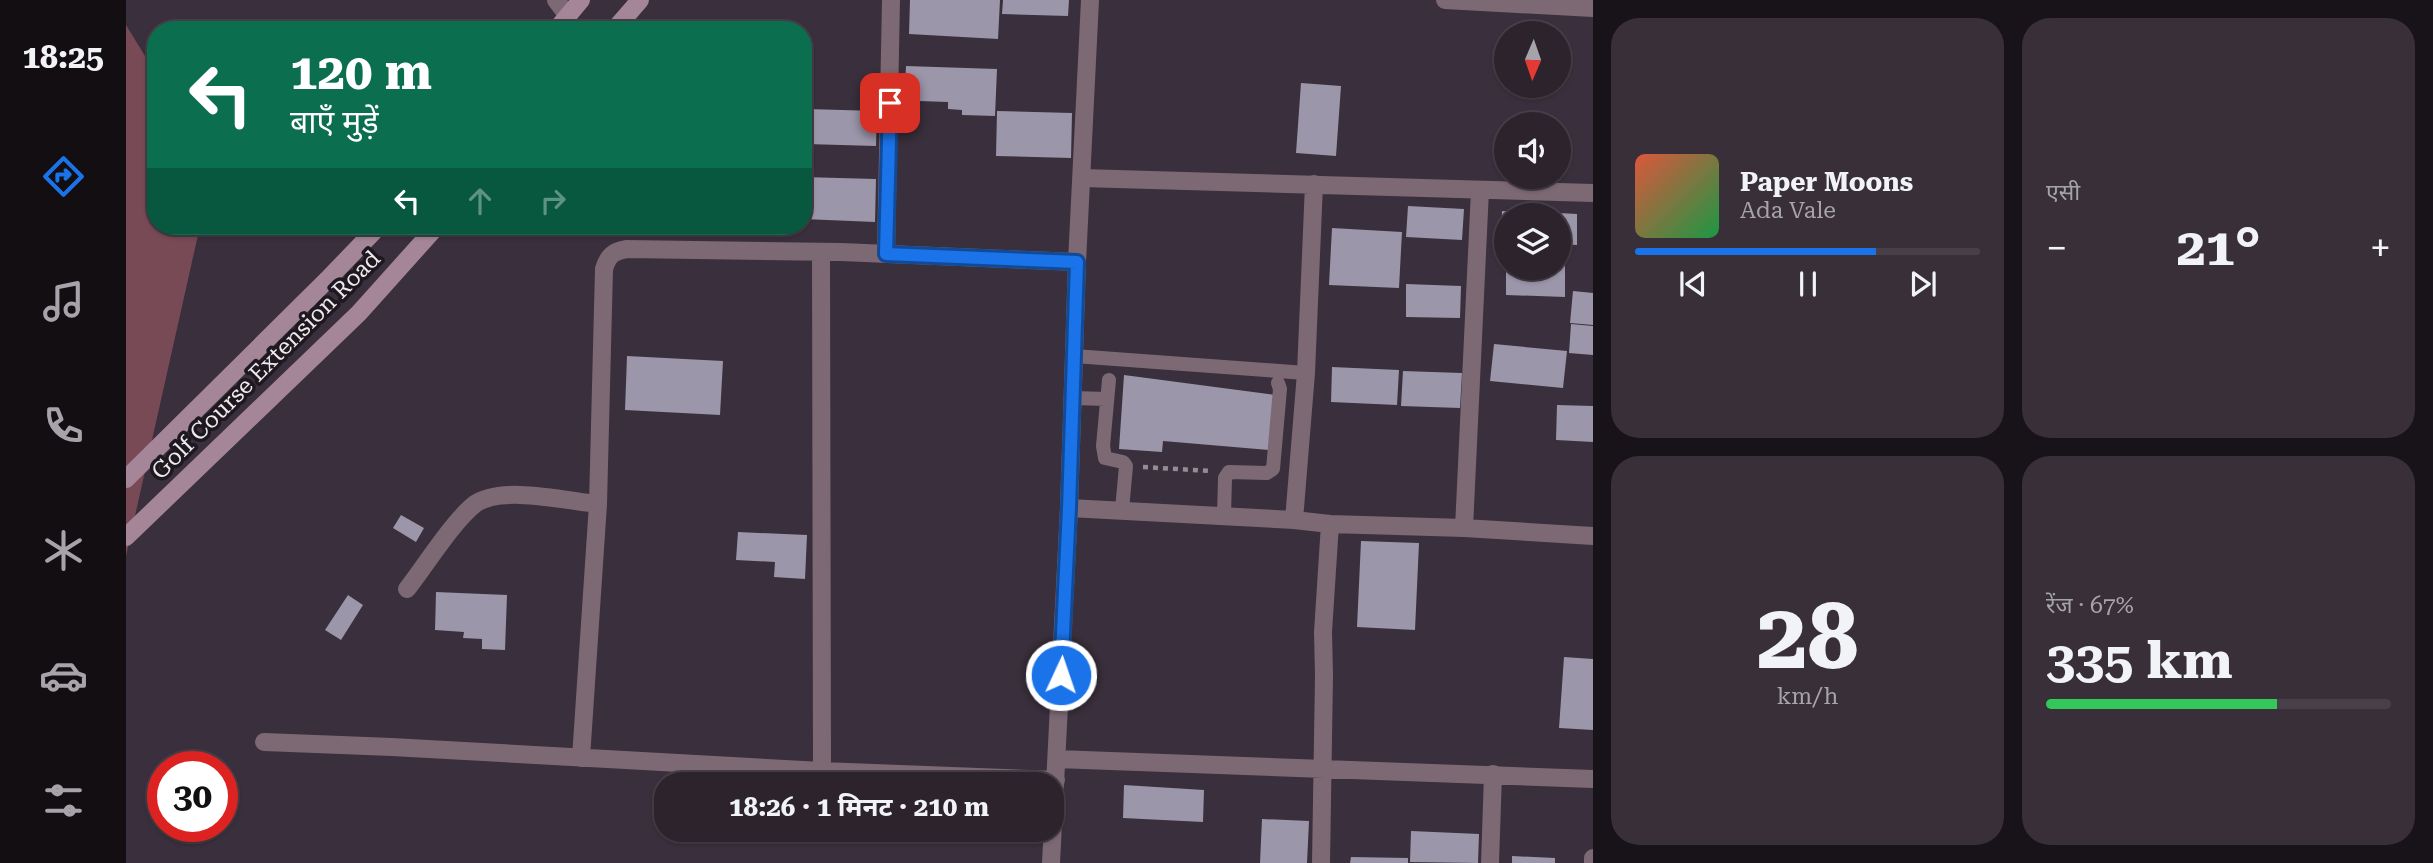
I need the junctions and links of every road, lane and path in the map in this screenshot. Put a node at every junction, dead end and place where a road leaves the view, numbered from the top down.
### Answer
1 (556, 0) edge
2 (581, 0) edge
3 (640, 0) edge
4 (891, 0) edge
5 (1090, 0) edge
6 (1445, 0) edge
7 (1593, 8) edge
8 (568, 16) junction
9 (564, 21) edge
10 (622, 21) edge
11 (1082, 178) junction
12 (1314, 184) junction
13 (1480, 190) junction
14 (1593, 193) edge
15 (370, 235) edge
16 (429, 235) edge
17 (821, 252) junction
18 (886, 254) junction
19 (1077, 262) junction
20 (1074, 356) junction
21 (1306, 373) junction
22 (1109, 380) dead end
23 (1304, 392) junction
24 (1073, 398) junction
25 (1107, 399) junction
26 (1126, 466) junction
27 (1229, 472) junction
28 (126, 479) edge
29 (598, 504) junction
30 (1069, 508) junction
31 (1122, 510) junction
32 (1224, 516) junction
33 (1294, 520) junction
34 (1330, 524) junction
35 (1464, 528) junction
36 (1593, 536) edge
37 (126, 537) edge
38 (407, 589) dead end
39 (264, 742) dead end
40 (581, 758) junction
41 (1057, 759) junction
42 (1323, 770) junction
43 (822, 771) junction
44 (851, 772) edge
45 (1056, 772) edge
46 (1493, 774) junction
47 (1593, 779) edge
48 (1052, 842) edge
49 (1051, 863) edge
50 (1321, 863) edge
51 (1490, 863) edge

1 - 8 street
2 - 8 main road
3 - 10 main road
4 - 18 street
5 - 11 street
6 - 7 street
8 - 9 main road
11 - 12 street
11 - 19 street
12 - 13 street
12 - 21 street
13 - 14 street
13 - 35 street
15 - 28 main road, Golf Course Extension Road
16 - 37 main road, Golf Course Extension Road
17 - 18 street
17 - 29 street
17 - 43 street
18 - 19 street
19 - 20 street
20 - 21 lane
20 - 24 street
21 - 23 street
22 - 25 lane
23 - 27 lane
23 - 33 street
24 - 25 lane
24 - 30 street
25 - 26 lane
26 - 27 path
26 - 31 lane
27 - 32 lane
29 - 38 street
29 - 40 street
30 - 31 street
30 - 41 street
31 - 32 street
32 - 33 street
33 - 34 street
34 - 35 street
34 - 42 street
35 - 36 street
39 - 40 street
40 - 43 street
41 - 42 street
41 - 45 street
42 - 46 street
42 - 50 street
43 - 44 street
46 - 47 street
46 - 51 street
48 - 49 street

